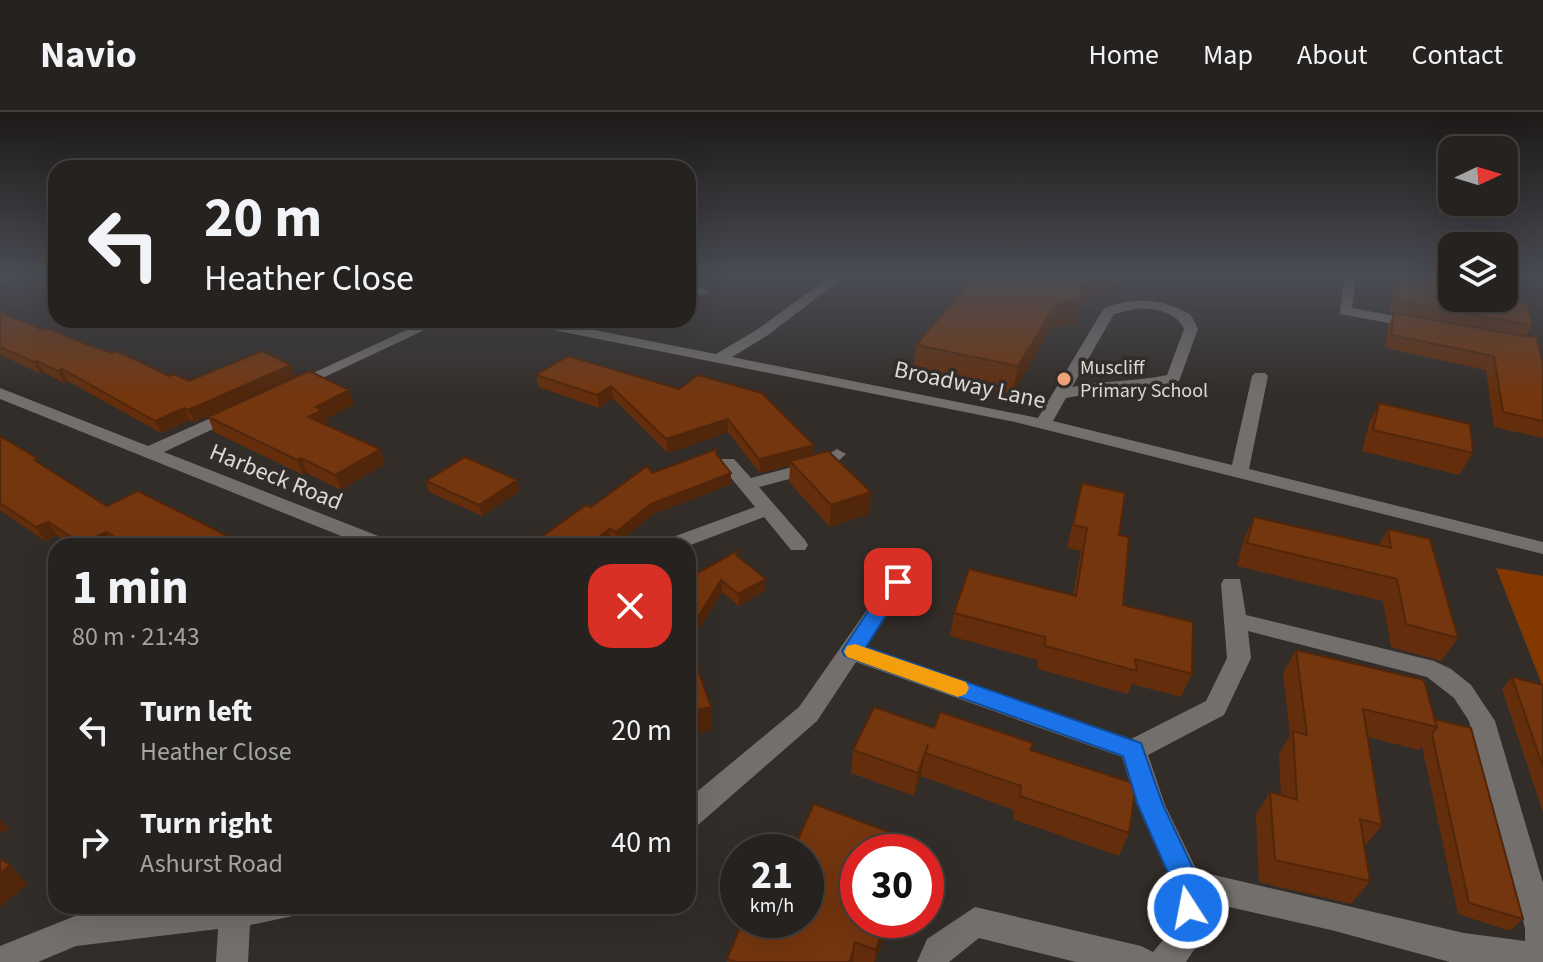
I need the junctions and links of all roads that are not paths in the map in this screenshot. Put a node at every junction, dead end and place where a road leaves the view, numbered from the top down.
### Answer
1 (785, 316) edge
2 (1106, 316) edge
3 (1181, 316) edge
4 (1369, 316) edge
5 (421, 328) edge
6 (563, 328) edge
7 (1433, 328) edge
8 (718, 359) junction
9 (1260, 376) dead end
10 (0, 393) edge
11 (279, 393) edge
12 (1060, 395) junction
13 (250, 406) edge
14 (1043, 424) junction
15 (149, 452) junction
16 (837, 454) dead end
17 (728, 463) edge
18 (1239, 474) junction
19 (746, 485) junction
20 (767, 509) junction
21 (364, 538) edge
22 (690, 538) edge
23 (798, 545) dead end
24 (1543, 548) edge
25 (898, 582) dead end
26 (1232, 584) dead end
27 (1235, 620) junction
28 (852, 651) junction
29 (1133, 750) junction
30 (696, 809) edge
31 (1187, 883) junction
32 (226, 914) edge
33 (235, 914) edge
34 (0, 962) edge
35 (232, 962) edge
36 (933, 962) edge
37 (1141, 962) edge
38 (1165, 962) edge

1 - 8 street
2 - 12 street
3 - 12 street
4 - 7 street
5 - 11 street
6 - 8 street, Broadway Lane
8 - 14 street, Broadway Lane
9 - 18 street
10 - 15 street, Harbeck Road
12 - 14 street
13 - 15 street, Harbeck Road
14 - 18 street, Broadway Lane
15 - 21 street, Harbeck Road
16 - 19 street
17 - 19 street
18 - 24 street, Broadway Lane
19 - 20 street
20 - 22 street
20 - 23 street
25 - 28 street
26 - 27 street
27 - 29 street
27 - 31 street
28 - 29 street
28 - 30 street
29 - 31 street
31 - 38 street
32 - 34 street
33 - 35 street
36 - 37 street

